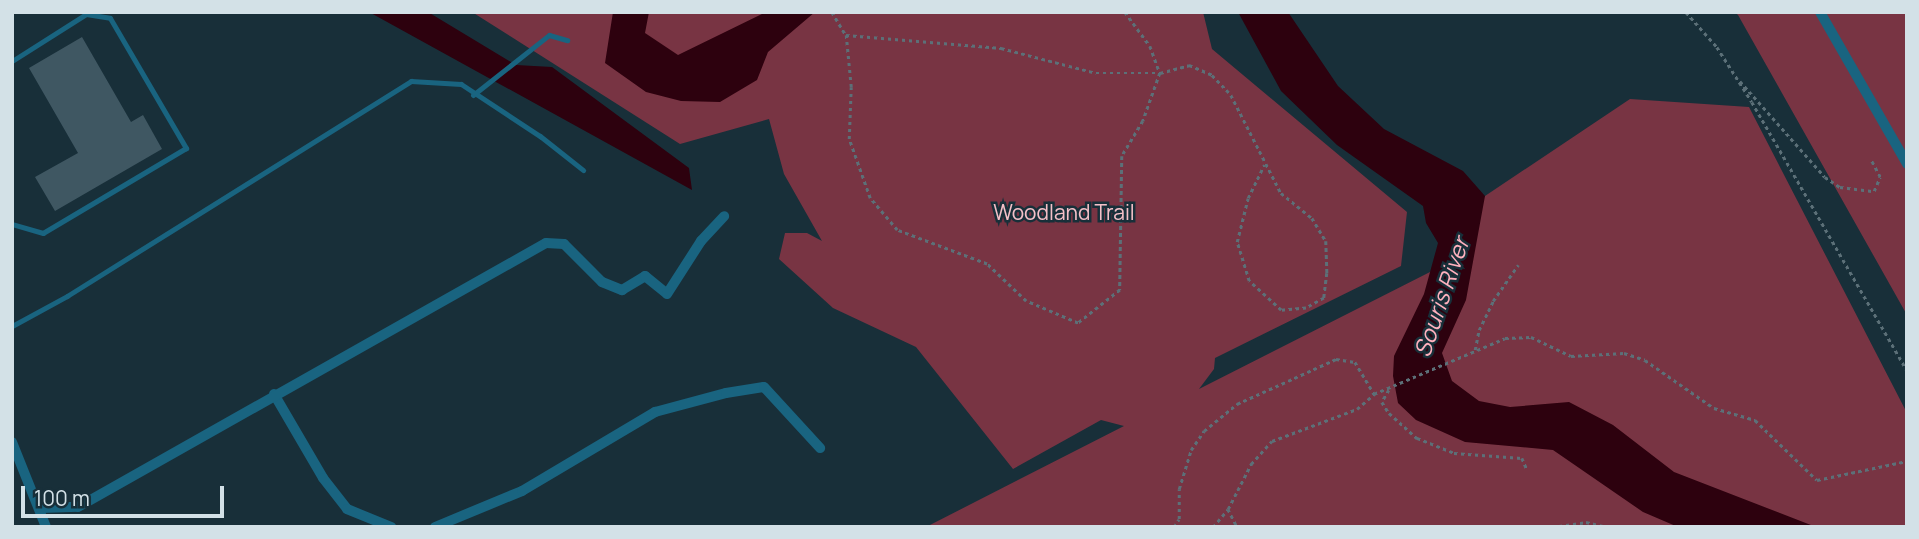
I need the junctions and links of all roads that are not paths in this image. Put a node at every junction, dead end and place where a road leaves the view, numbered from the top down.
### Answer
1 (1820, 12) edge
2 (567, 40) dead end
3 (12, 61) edge
4 (473, 95) junction
5 (1907, 164) edge
6 (583, 170) dead end
7 (723, 216) dead end
8 (12, 224) edge
9 (12, 326) edge
10 (274, 394) junction
11 (12, 442) edge
12 (820, 448) dead end
13 (41, 508) junction
14 (46, 527) edge
15 (391, 527) edge
16 (435, 527) edge

1 - 5 street
2 - 4 lane
3 - 8 lane
4 - 6 lane
4 - 9 lane
7 - 10 street
10 - 13 street
10 - 15 street
11 - 13 street
12 - 16 street
13 - 14 street

